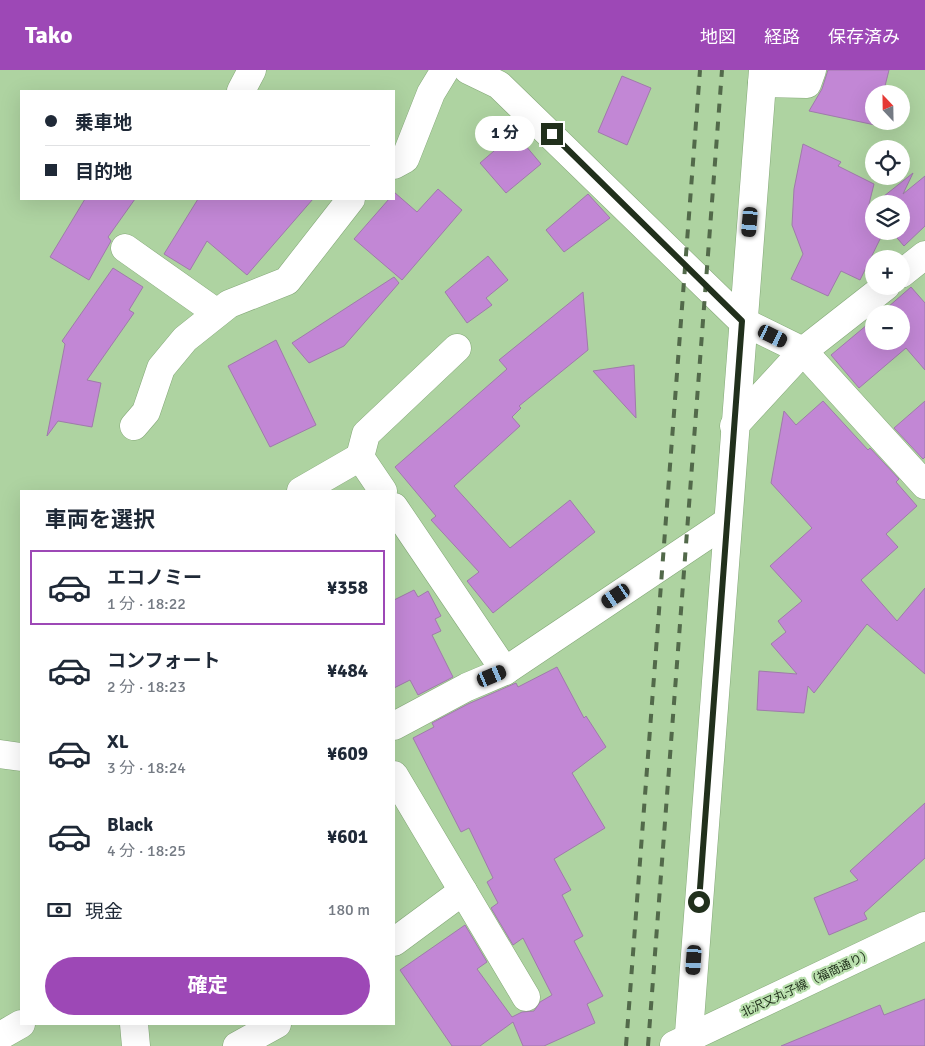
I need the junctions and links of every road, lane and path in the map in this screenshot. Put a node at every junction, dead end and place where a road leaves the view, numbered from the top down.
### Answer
1 (252, 70) edge
2 (445, 70) edge
3 (468, 70) edge
4 (812, 70) edge
5 (762, 76) edge
6 (242, 90) edge
7 (395, 164) edge
8 (350, 200) edge
9 (125, 248) dead end
10 (875, 295) edge
11 (217, 313) junction
12 (742, 321) junction
13 (457, 348) dead end
14 (803, 351) junction
15 (134, 426) dead end
16 (734, 426) junction
17 (360, 457) junction
18 (925, 485) edge
19 (303, 490) edge
20 (382, 490) edge
21 (395, 508) edge
22 (727, 522) junction
23 (505, 671) junction
24 (395, 725) edge
25 (0, 754) edge
26 (20, 757) edge
27 (395, 777) edge
28 (463, 891) junction
29 (925, 926) edge
30 (395, 941) edge
31 (526, 997) dead end
32 (20, 1025) edge
33 (134, 1025) edge
34 (275, 1025) edge
35 (0, 1036) edge
36 (683, 1044) edge
37 (136, 1046) edge
38 (237, 1046) edge

1 - 6 street
2 - 7 street
3 - 12 street
4 - 5 street
5 - 12 street
8 - 11 street
9 - 11 street
10 - 14 street
11 - 15 street
12 - 14 street
12 - 16 street
13 - 17 street
14 - 16 street
14 - 18 street
16 - 22 street
17 - 19 street
17 - 20 street
21 - 23 street
22 - 23 street
22 - 36 street
23 - 24 street
25 - 26 street
27 - 28 street
28 - 30 street
28 - 31 street
29 - 36 street, 北沢又丸子線（福商通り）
32 - 35 street
33 - 37 street
34 - 38 street

